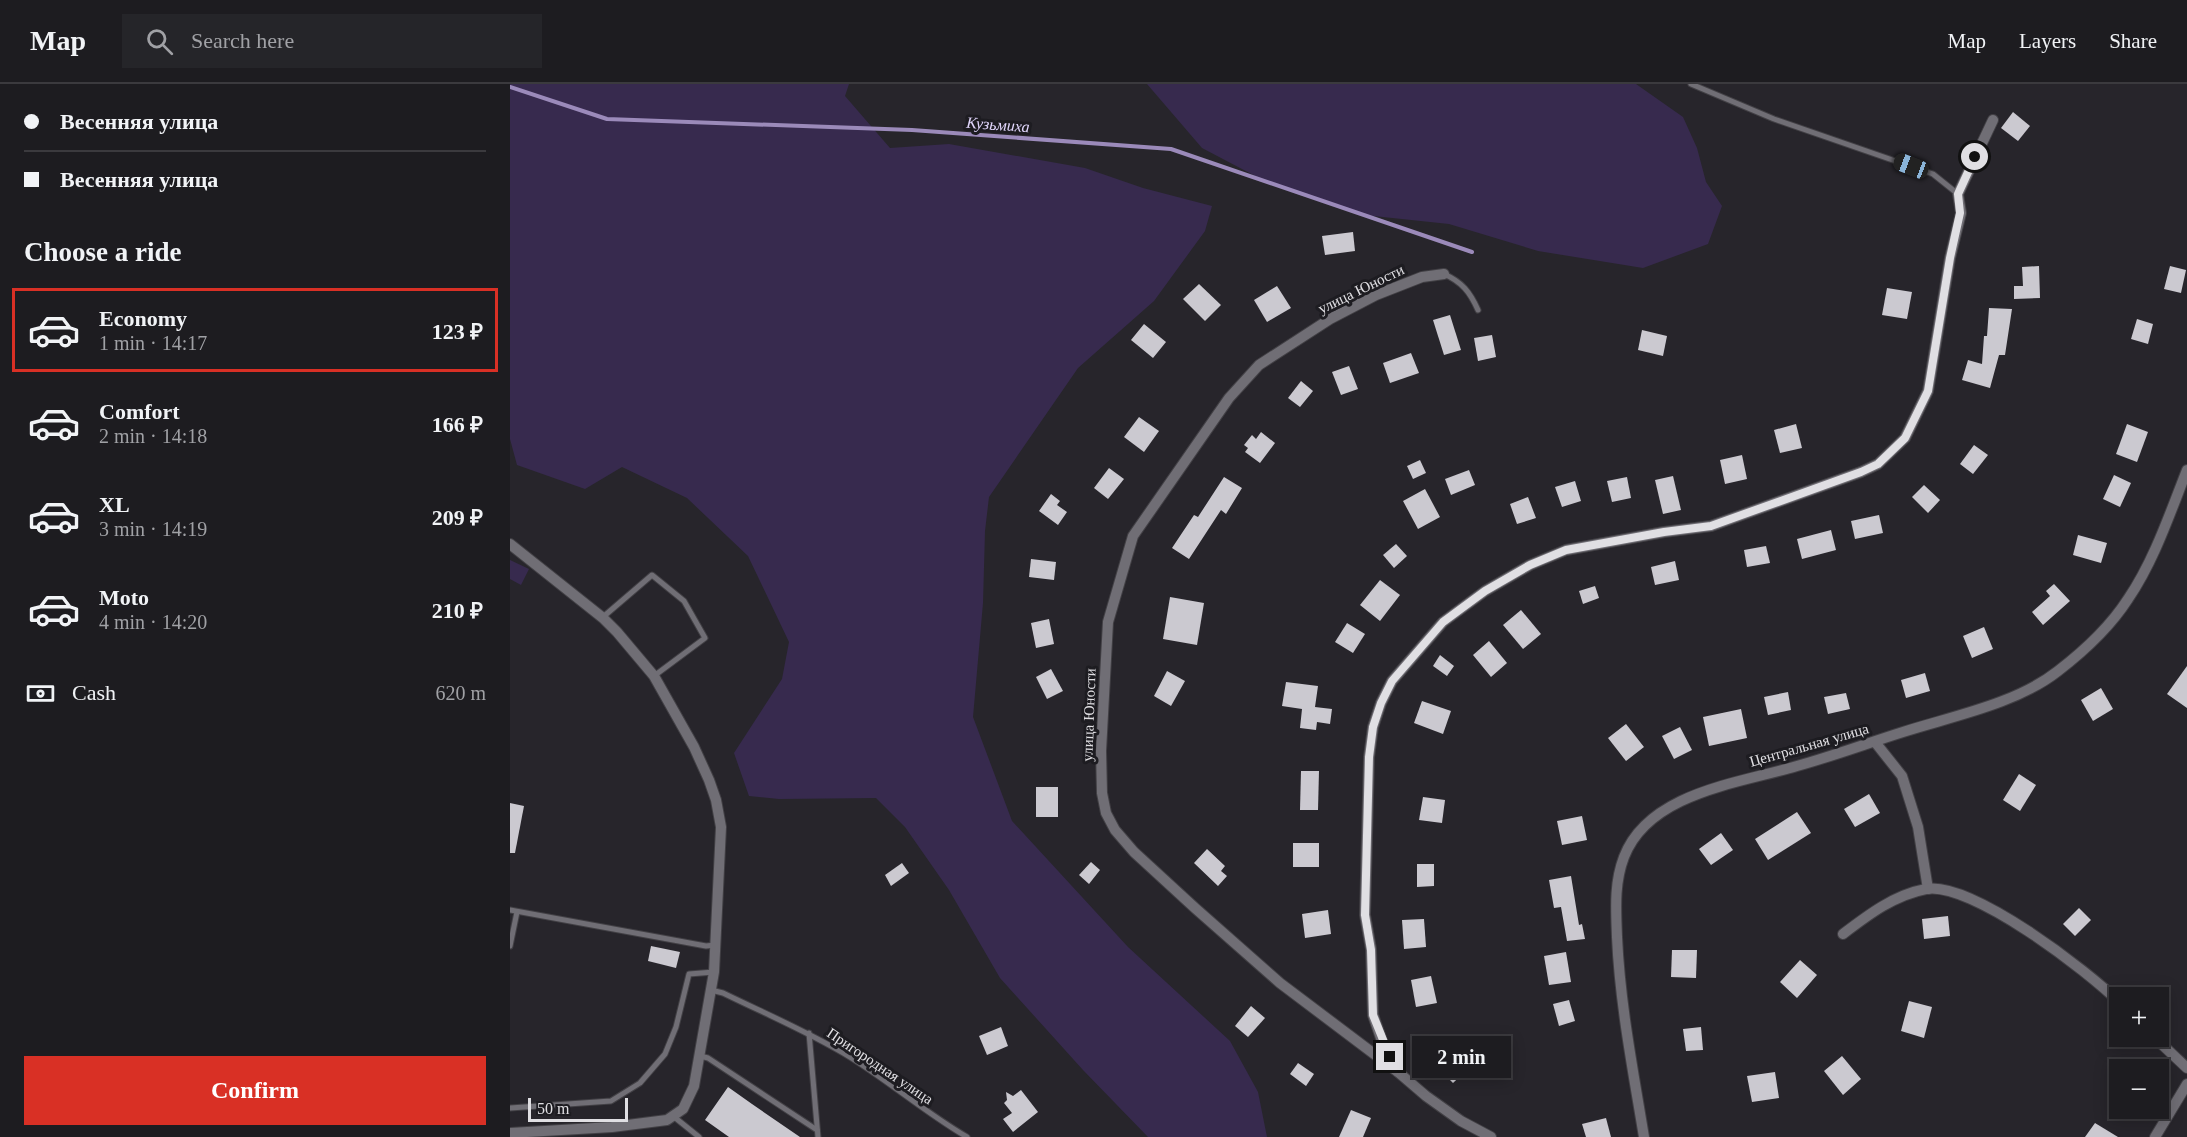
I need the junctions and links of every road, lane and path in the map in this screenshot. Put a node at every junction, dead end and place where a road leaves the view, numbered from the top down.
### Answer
1 (1691, 84) edge
2 (1993, 120) dead end
3 (1958, 194) junction
4 (1444, 274) joint
5 (1478, 310) dead end
6 (2187, 470) edge
7 (510, 544) edge
8 (603, 618) junction
9 (654, 676) junction
10 (1875, 742) junction
11 (1928, 889) junction
12 (513, 911) edge
13 (1843, 934) dead end
14 (715, 945) junction
15 (510, 946) edge
16 (714, 972) junction
17 (711, 990) junction
18 (2109, 993) edge
19 (809, 1033) junction
20 (2165, 1047) edge
21 (699, 1056) junction
22 (2187, 1068) edge
23 (1398, 1072) junction
24 (2187, 1084) edge
25 (510, 1108) edge
26 (673, 1116) junction
27 (817, 1130) junction
28 (510, 1133) edge
29 (699, 1137) edge
30 (818, 1137) edge
31 (967, 1137) edge
32 (1491, 1137) edge
33 (1644, 1137) edge
34 (2156, 1137) edge

1 - 3 lane
2 - 3 street
3 - 23 street
4 - 5 lane
4 - 23 street, улица Юности
6 - 10 street, Центральная улица
7 - 8 street
8 - 9 street
8 - 9 lane
9 - 14 street
10 - 11 street
10 - 33 street, Центральная улица
11 - 13 street
11 - 18 street
12 - 14 lane
12 - 15 lane
14 - 16 street
16 - 17 street
16 - 25 lane
17 - 19 lane, Пригородная улица
17 - 21 street
19 - 27 lane
19 - 31 lane, Пригородная улица
20 - 22 street
21 - 26 street
21 - 27 lane
23 - 32 street, улица Юности
24 - 34 street
26 - 28 street
26 - 29 lane
27 - 30 lane

